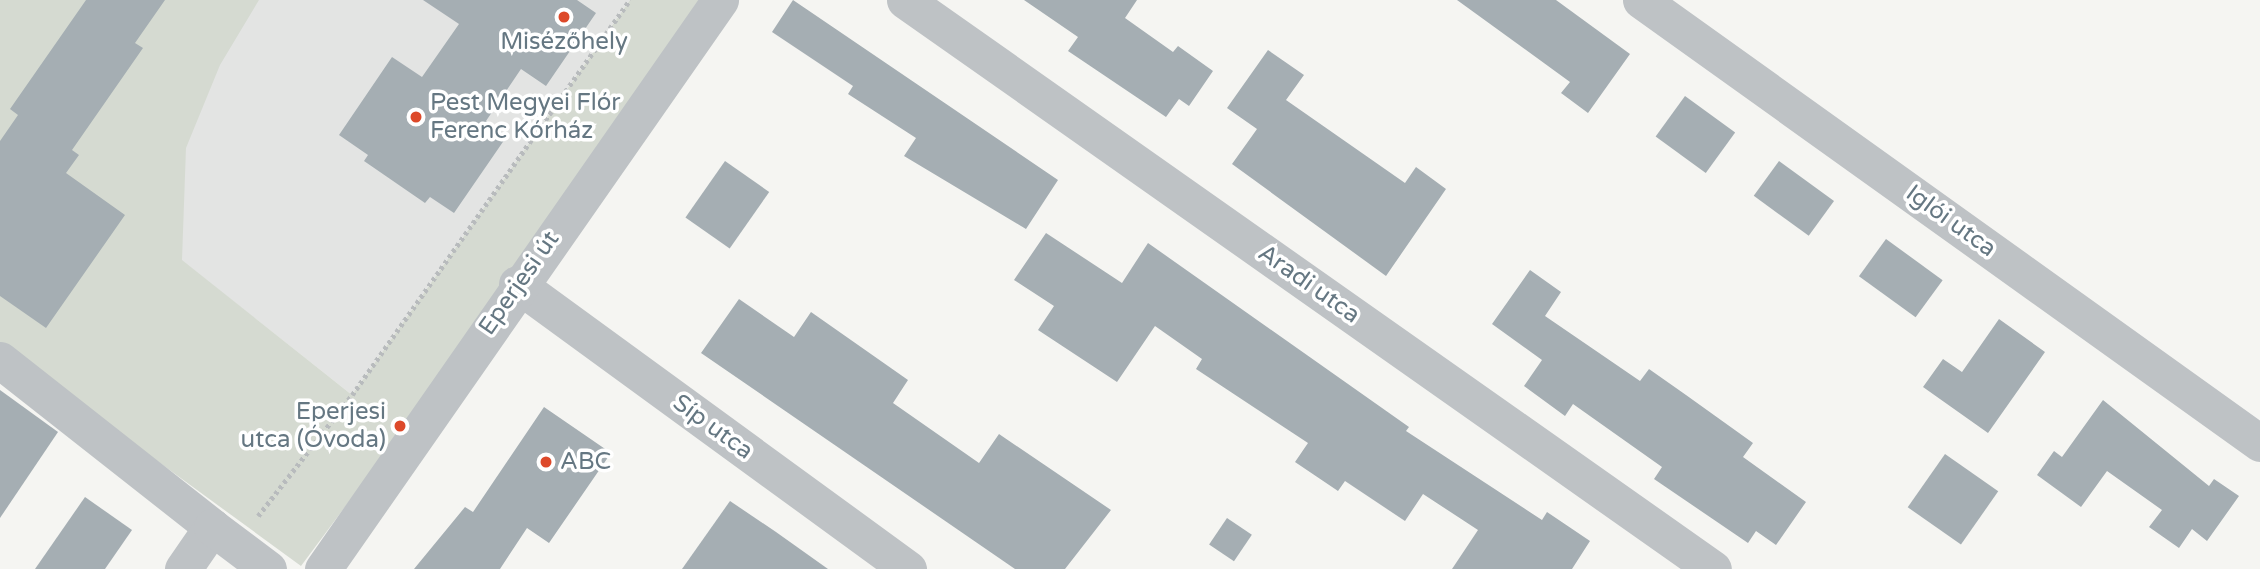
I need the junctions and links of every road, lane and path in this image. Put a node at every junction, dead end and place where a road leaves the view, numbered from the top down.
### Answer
1 (630, 0) edge
2 (720, 0) edge
3 (905, 0) edge
4 (1641, 0) edge
5 (517, 284) junction
6 (0, 360) edge
7 (2260, 443) edge
8 (224, 536) junction
9 (183, 569) edge
10 (268, 569) edge
11 (323, 569) edge
12 (908, 569) edge
13 (1713, 569) edge

1 - 8 path
2 - 5 street, Eperjesi út
3 - 13 street, Aradi utca
4 - 7 street, Iglói utca
5 - 11 street, Eperjesi út
5 - 12 street, Síp utca
6 - 8 street
8 - 9 street
8 - 10 street

